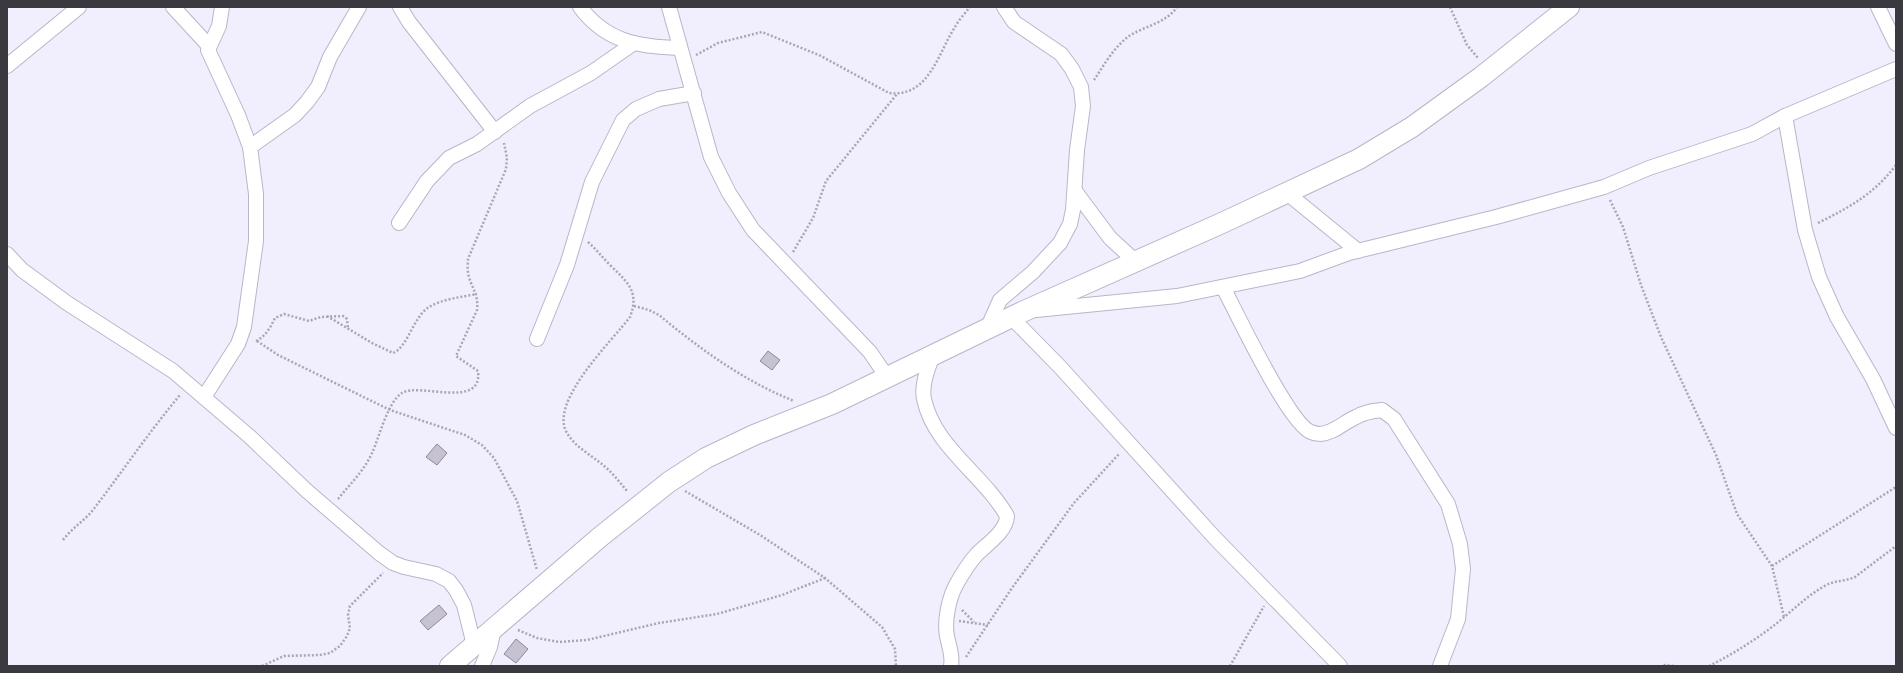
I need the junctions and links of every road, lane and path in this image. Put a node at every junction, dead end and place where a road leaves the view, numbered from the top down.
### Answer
1 (79, 7) edge
2 (173, 7) edge
3 (222, 7) edge
4 (359, 7) edge
5 (400, 7) edge
6 (580, 7) edge
7 (669, 7) edge
8 (970, 7) edge
9 (1004, 7) edge
10 (1177, 7) edge
11 (1450, 7) edge
12 (1569, 7) edge
13 (1878, 7) edge
14 (634, 44) junction
15 (1896, 44) edge
16 (209, 46) junction
17 (682, 55) junction
18 (7, 66) edge
19 (1896, 69) edge
20 (1488, 71) junction
21 (694, 93) junction
22 (897, 94) junction
23 (1082, 96) junction
24 (1785, 116) junction
25 (498, 130) junction
26 (250, 147) junction
27 (1896, 164) edge
28 (1604, 187) junction
29 (1074, 191) junction
30 (1287, 193) junction
31 (399, 223) dead end
32 (576, 230) junction
33 (1805, 230) junction
34 (1358, 251) junction
35 (7, 254) edge
36 (1136, 262) junction
37 (785, 263) junction
38 (1223, 287) junction
39 (477, 294) junction
40 (634, 306) junction
41 (1016, 314) junction
42 (327, 316) junction
43 (348, 329) junction
44 (987, 329) junction
45 (537, 338) dead end
46 (257, 341) junction
47 (238, 344) junction
48 (933, 355) junction
49 (887, 377) junction
50 (190, 385) junction
51 (204, 396) junction
52 (390, 410) junction
53 (817, 410) junction
54 (1896, 428) edge
55 (1129, 443) junction
56 (669, 482) junction
57 (1896, 487) edge
58 (639, 506) junction
59 (329, 511) junction
60 (63, 540) dead end
61 (1896, 546) edge
62 (393, 563) junction
63 (1772, 566) junction
64 (825, 578) junction
65 (541, 586) junction
66 (1271, 594) junction
67 (1784, 617) junction
68 (947, 619) junction
69 (498, 624) junction
70 (988, 625) junction
71 (474, 645) junction
72 (957, 663) edge
73 (262, 666) edge
74 (450, 666) edge
75 (482, 666) edge
76 (896, 666) edge
77 (1230, 666) edge
78 (1340, 666) edge
79 (1440, 666) edge
80 (1664, 666) edge
81 (1675, 666) edge
82 (1709, 666) edge

1 - 18 street
2 - 16 street
3 - 16 street
4 - 26 street
5 - 25 street
6 - 14 street
7 - 17 street
8 - 22 path
9 - 23 street
10 - 23 path
11 - 20 path
12 - 20 main road
13 - 15 street
14 - 17 street
14 - 25 street
16 - 26 street
17 - 21 street
17 - 22 path
19 - 24 street
20 - 30 main road
21 - 32 street
21 - 37 street
22 - 37 path
23 - 29 street
24 - 28 street
24 - 33 street
25 - 31 street
25 - 39 path
26 - 47 street
27 - 33 path
28 - 34 street
28 - 63 path
29 - 36 street
29 - 44 street
30 - 34 street
30 - 36 main road
32 - 40 path
32 - 45 street
33 - 54 street
34 - 38 street
35 - 50 street
36 - 41 main road
37 - 49 street
38 - 41 street
38 - 79 street
39 - 43 path
39 - 52 path
40 - 53 path
40 - 58 path
41 - 44 main road
41 - 55 street
42 - 43 path
42 - 43 path
42 - 46 path
44 - 48 main road
46 - 47 path
46 - 52 path
47 - 51 street
48 - 49 main road
48 - 68 street
49 - 53 main road
50 - 51 street
50 - 60 path
51 - 59 street
52 - 59 path
52 - 65 path
53 - 56 main road
55 - 66 street
55 - 70 path
56 - 58 main road
56 - 64 path
57 - 63 path
58 - 65 main road
59 - 62 street
61 - 67 path
62 - 71 street
62 - 73 path
63 - 67 path
64 - 69 path
64 - 76 path
65 - 69 main road
66 - 77 path
66 - 78 street
67 - 82 path
68 - 70 path
68 - 72 street
69 - 71 main road
69 - 75 street
70 - 72 path
71 - 74 main road
80 - 81 path

